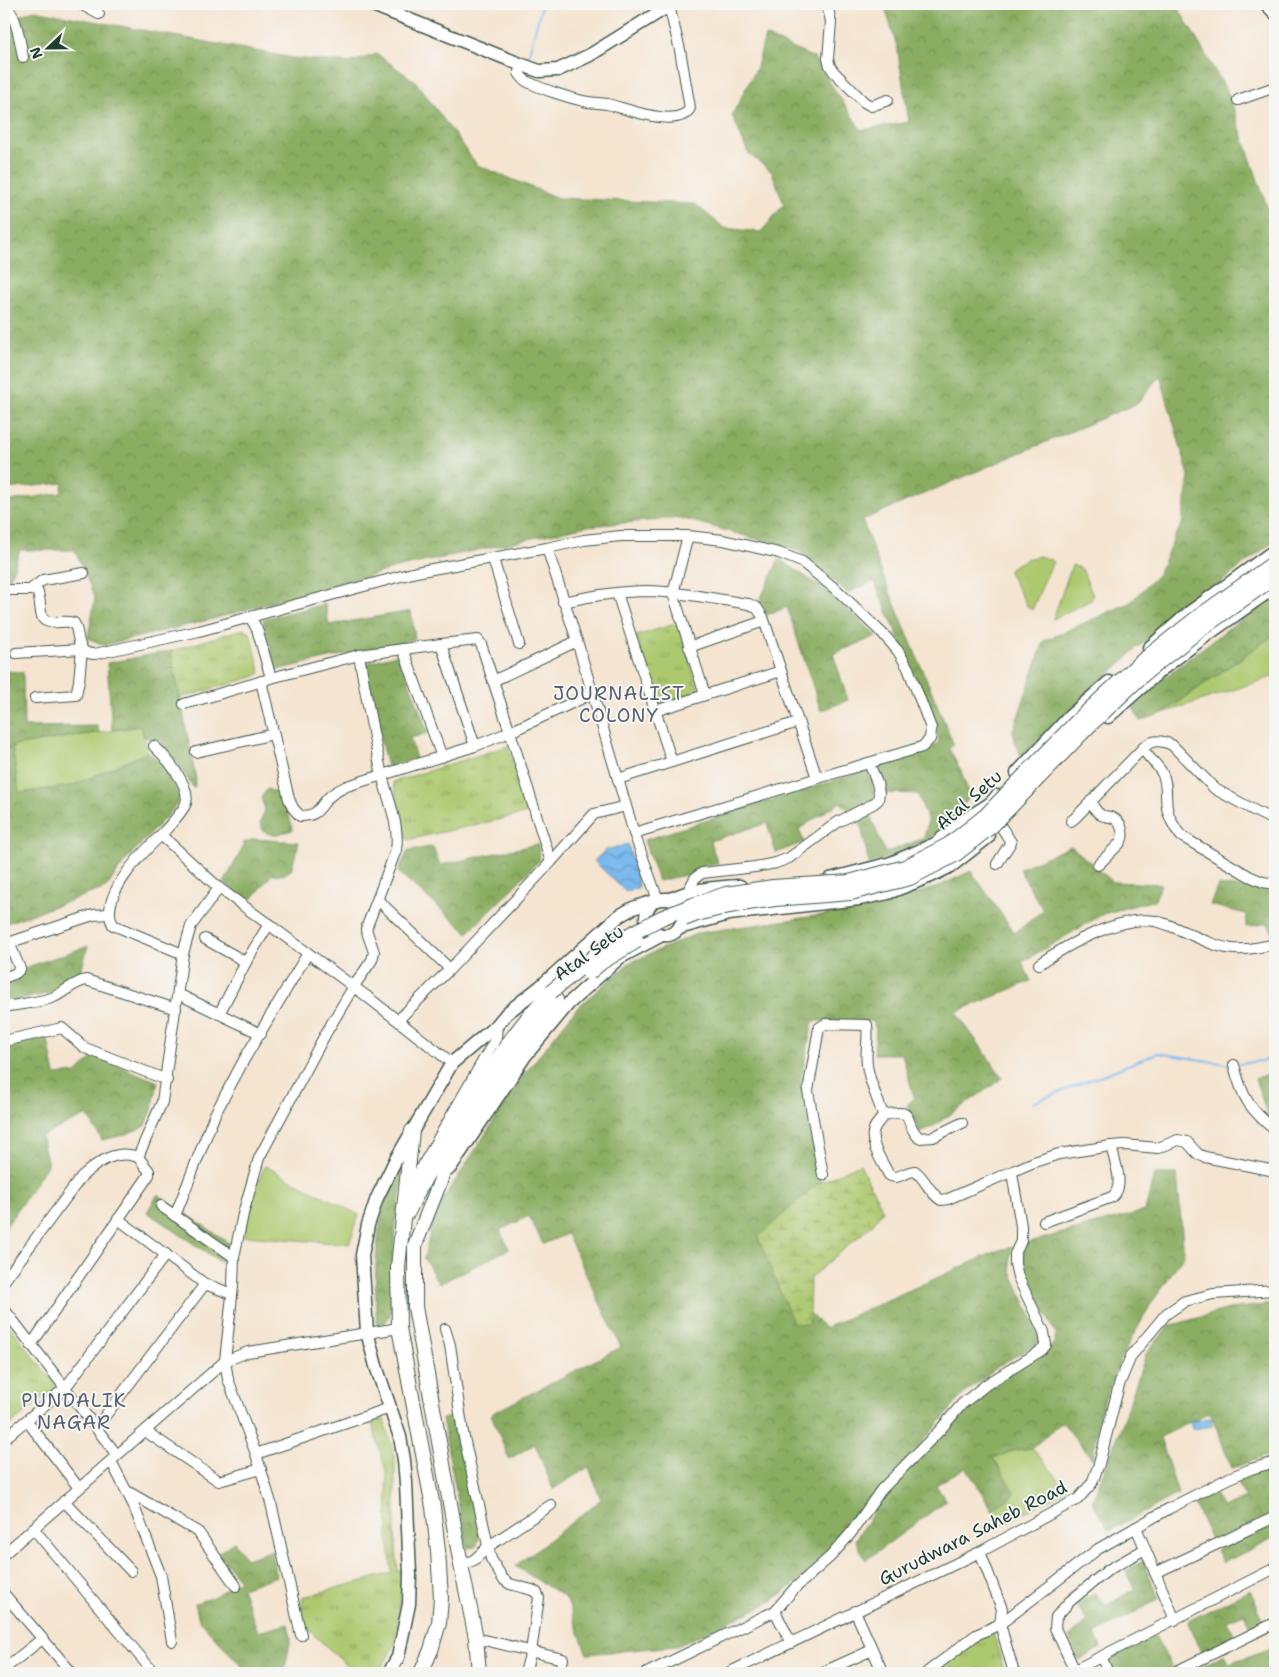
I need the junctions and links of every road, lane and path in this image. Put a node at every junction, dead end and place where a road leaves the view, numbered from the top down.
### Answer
1 (80, 4) edge
2 (370, 4) edge
3 (827, 4) edge
4 (1266, 4) edge
5 (670, 5) edge
6 (4, 6) edge
7 (1275, 13) edge
8 (99, 14) dead end
9 (23, 57) dead end
10 (520, 64) junction
11 (1275, 87) edge
12 (888, 100) dead end
13 (1238, 100) dead end
14 (688, 536) junction
15 (547, 548) junction
16 (1275, 550) edge
17 (493, 559) junction
18 (1275, 562) edge
19 (84, 573) dead end
20 (1275, 577) edge
21 (1275, 587) edge
22 (4, 590) edge
23 (30, 590) junction
24 (617, 593) junction
25 (673, 593) junction
26 (563, 602) junction
27 (250, 617) junction
28 (764, 621) junction
29 (577, 641) junction
30 (441, 644) junction
31 (519, 644) dead end
32 (689, 647) junction
33 (82, 649) junction
34 (403, 649) junction
35 (16, 653) dead end
36 (359, 655) junction
37 (781, 671) junction
38 (266, 680) junction
39 (494, 681) junction
40 (592, 694) junction
41 (705, 695) junction
42 (35, 698) dead end
43 (184, 704) dead end
44 (655, 711) junction
45 (798, 722) junction
46 (510, 732) junction
47 (274, 734) junction
48 (154, 746) dead end
49 (475, 746) junction
50 (1142, 748) junction
51 (196, 752) dead end
52 (442, 757) junction
53 (672, 762) junction
54 (869, 763) junction
55 (382, 774) junction
56 (817, 778) junction
57 (618, 779) junction
58 (1091, 801) junction
59 (626, 806) junction
60 (1275, 819) edge
61 (1072, 821) dead end
62 (1000, 825) junction
63 (634, 833) junction
64 (161, 835) junction
65 (551, 862) junction
66 (997, 864) dead end
67 (1098, 865) dead end
68 (1275, 884) edge
69 (219, 888) junction
70 (687, 893) junction
71 (378, 900) junction
72 (660, 900) junction
73 (109, 914) junction
74 (269, 924) junction
75 (679, 928) junction
76 (662, 935) junction
77 (205, 939) dead end
78 (1275, 944) edge
79 (308, 953) junction
80 (183, 954) junction
81 (246, 962) junction
82 (1039, 964) dead end
83 (450, 969) junction
84 (4, 978) edge
85 (354, 986) junction
86 (178, 994) junction
87 (554, 996) junction
88 (4, 1007) edge
89 (176, 1009) junction
90 (218, 1014) junction
91 (398, 1020) junction
92 (497, 1025) junction
93 (261, 1034) junction
94 (4, 1042) edge
95 (452, 1063) junction
96 (1234, 1065) dead end
97 (166, 1080) junction
98 (883, 1115) junction
99 (962, 1123) dead end
100 (460, 1129) junction
101 (1275, 1130) edge
102 (412, 1131) junction
103 (1111, 1146) junction
104 (138, 1158) junction
105 (1275, 1171) edge
106 (1012, 1173) junction
107 (823, 1175) dead end
108 (440, 1182) junction
109 (418, 1190) junction
110 (161, 1206) dead end
111 (175, 1216) junction
112 (118, 1219) junction
113 (1044, 1222) dead end
114 (403, 1224) junction
115 (166, 1254) junction
116 (234, 1257) junction
117 (4, 1281) edge
118 (205, 1284) junction
119 (1275, 1290) edge
120 (232, 1294) junction
121 (4, 1309) edge
122 (399, 1328) junction
123 (445, 1329) dead end
124 (367, 1332) junction
125 (31, 1344) junction
126 (225, 1361) junction
127 (65, 1388) junction
128 (390, 1408) junction
129 (28, 1421) junction
130 (96, 1428) junction
131 (145, 1430) junction
132 (4, 1439) edge
133 (256, 1454) junction
134 (114, 1458) junction
135 (1275, 1462) edge
136 (261, 1469) junction
137 (79, 1488) junction
138 (126, 1490) junction
139 (64, 1501) junction
140 (551, 1505) dead end
141 (1275, 1517) edge
142 (1136, 1526) junction
143 (33, 1528) junction
144 (489, 1546) junction
145 (1145, 1549) junction
146 (980, 1552) junction
147 (4, 1554) edge
148 (461, 1565) junction
149 (1275, 1568) edge
150 (131, 1571) dead end
151 (1155, 1574) junction
152 (236, 1586) dead end
153 (4, 1594) edge
154 (775, 1611) junction
155 (855, 1611) junction
156 (1175, 1620) junction
157 (1275, 1623) edge
158 (1000, 1624) junction
159 (301, 1635) dead end
160 (476, 1638) junction
161 (42, 1639) junction
162 (172, 1641) dead end
163 (791, 1643) junction
164 (531, 1650) junction
165 (872, 1650) junction
166 (1102, 1658) junction
167 (4, 1669) edge
168 (72, 1673) edge
169 (154, 1673) edge
170 (389, 1673) edge
171 (421, 1673) edge
172 (479, 1673) edge
173 (525, 1673) edge
174 (559, 1673) edge
175 (647, 1673) edge
176 (728, 1673) edge
177 (821, 1673) edge
178 (882, 1673) edge
179 (926, 1673) edge
180 (1014, 1673) edge
181 (1071, 1673) edge
182 (1108, 1673) edge
183 (1173, 1673) edge

1 - 8 street
2 - 10 main road
3 - 12 street
4 - 7 main road
5 - 10 main road
5 - 10 street
6 - 9 street
11 - 13 street
14 - 15 street
14 - 25 street
14 - 54 street
15 - 17 street
15 - 26 street
16 - 70 main road
17 - 27 street
17 - 31 street
18 - 87 highway, Atal Setu, bridge
19 - 23 street
20 - 87 highway, Atal Setu, bridge
21 - 62 main road
22 - 23 street
23 - 33 street
24 - 25 street
24 - 26 street
24 - 44 street
25 - 28 street
25 - 32 street
26 - 29 street
27 - 33 street
27 - 38 street
28 - 32 street
28 - 37 street
29 - 39 street
29 - 40 street
30 - 34 street
30 - 39 street
30 - 49 street
32 - 41 street
33 - 35 street
33 - 42 street
34 - 36 street
34 - 52 street
36 - 38 street
36 - 55 street
37 - 41 street
37 - 45 street
38 - 43 street
38 - 47 street
39 - 46 street
40 - 46 street
40 - 57 street
41 - 44 street
44 - 53 street
45 - 53 street
45 - 56 street
46 - 49 street
46 - 65 street
47 - 51 street
47 - 55 street
48 - 64 street
49 - 52 street
50 - 58 street
50 - 60 street
50 - 68 street
52 - 55 street
53 - 57 street
54 - 56 street
54 - 70 street
55 - 71 street
56 - 63 street
57 - 59 street
58 - 61 street
58 - 67 street
59 - 63 street
59 - 65 street
62 - 66 street
62 - 75 main road
63 - 72 street
64 - 69 street
64 - 73 street
65 - 83 street
69 - 74 street
69 - 80 street
70 - 72 main road
71 - 83 street
71 - 85 street
72 - 75 main road
72 - 76 main road
72 - 92 main road
73 - 80 street
73 - 84 street
74 - 79 street
74 - 81 street
75 - 76 main road
76 - 108 main road
77 - 81 street
78 - 82 street
79 - 85 street
79 - 93 street
80 - 86 street
81 - 90 street
83 - 91 street
85 - 91 street
85 - 116 street
86 - 89 street
86 - 90 street
87 - 100 highway
88 - 89 street
89 - 97 street
90 - 93 street
91 - 95 street
92 - 95 main road
92 - 109 street
93 - 111 street
94 - 97 street
95 - 102 main road
96 - 101 street
97 - 104 street
98 - 99 street
98 - 106 street
98 - 107 street
100 - 108 highway
100 - 109 highway
102 - 114 highway
102 - 124 main road
103 - 105 street
103 - 106 street
103 - 113 street
104 - 112 street
104 - 117 street
106 - 154 street
108 - 148 highway
109 - 114 highway
110 - 111 street
111 - 116 street
112 - 115 street
112 - 125 street
114 - 122 highway
115 - 118 street
115 - 127 street
116 - 120 street
118 - 120 street
118 - 130 street
119 - 146 street, Gurudwara Saheb Road
120 - 126 street
121 - 125 street
122 - 124 street
122 - 171 highway
123 - 144 street
124 - 126 street
124 - 128 main road
125 - 127 street
126 - 131 street
126 - 133 street
127 - 129 street
127 - 130 street
128 - 133 street
128 - 170 main road
129 - 132 street
129 - 137 street
130 - 134 street
131 - 134 street
131 - 136 street
133 - 136 street
134 - 137 street
134 - 138 street
135 - 142 street
136 - 159 street
137 - 139 street
138 - 152 street
138 - 162 street
139 - 143 street
139 - 150 street
140 - 144 street
141 - 151 street
142 - 145 street
142 - 158 street
143 - 147 street
143 - 169 street
144 - 148 street
144 - 164 street
145 - 151 street
145 - 181 street
146 - 155 street, Gurudwara Saheb Road
146 - 158 street
148 - 160 highway
149 - 156 street
151 - 156 street
153 - 161 street
154 - 163 street
154 - 175 street
155 - 163 street, Gurudwara Saheb Road
155 - 165 street
156 - 166 street
157 - 183 street
158 - 179 street
158 - 180 street
160 - 164 street
160 - 172 highway
161 - 167 street
161 - 168 street
163 - 176 street, Gurudwara Saheb Road
164 - 173 street
164 - 174 street
165 - 177 street
165 - 178 street
166 - 181 street
166 - 182 street

